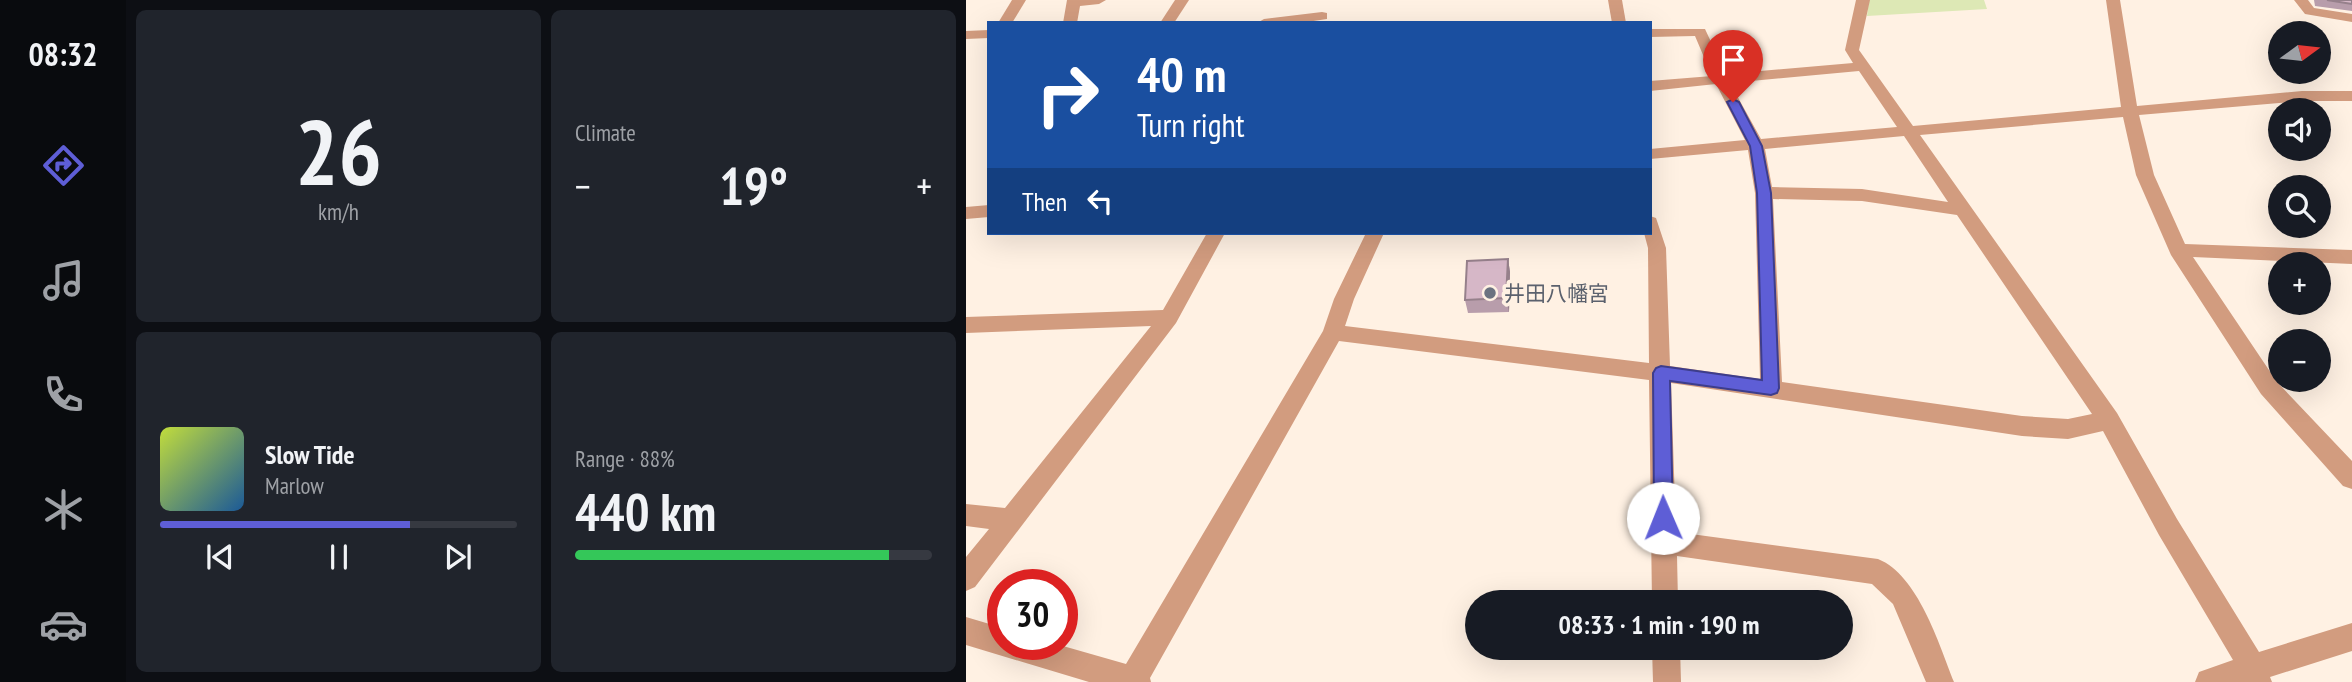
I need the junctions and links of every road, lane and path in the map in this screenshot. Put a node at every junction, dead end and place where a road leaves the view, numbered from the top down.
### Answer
1 (1019, 0) edge
2 (1099, 0) edge
3 (1182, 0) edge
4 (1328, 0) edge
5 (1615, 0) edge
6 (1864, 0) edge
7 (2113, 0) edge
8 (2301, 0) edge
9 (1073, 1) edge
10 (2352, 18) edge
11 (1320, 19) edge
12 (1006, 21) edge
13 (1070, 21) edge
14 (1168, 21) edge
15 (1292, 21) edge
16 (1619, 21) edge
17 (1652, 33) edge
18 (987, 34) edge
19 (966, 35) edge
20 (1864, 66) junction
21 (1721, 80) junction
22 (1652, 86) edge
23 (2352, 96) edge
24 (2130, 113) junction
25 (1909, 132) junction
26 (1756, 146) junction
27 (1652, 153) edge
28 (1764, 193) junction
29 (1962, 210) junction
30 (987, 211) edge
31 (966, 213) edge
32 (1652, 229) edge
33 (1215, 235) edge
34 (1374, 235) edge
35 (2178, 250) junction
36 (2352, 257) edge
37 (1169, 318) junction
38 (966, 325) edge
39 (1334, 332) junction
40 (1661, 373) junction
41 (1771, 388) junction
42 (2109, 420) junction
43 (2352, 478) edge
44 (966, 515) edge
45 (1009, 520) junction
46 (1664, 542) junction
47 (966, 578) edge
48 (1665, 590) edge
49 (966, 631) edge
50 (987, 637) edge
51 (2352, 637) edge
52 (1063, 660) edge
53 (1666, 660) edge
54 (2256, 675) edge
55 (1135, 681) edge
56 (1667, 682) edge
57 (1940, 682) edge
58 (2210, 682) edge

1 - 12 street
2 - 9 street
3 - 14 street
4 - 11 street
5 - 16 street
6 - 20 street
7 - 24 street
8 - 10 street
9 - 13 street
11 - 15 street
17 - 21 street
18 - 19 street
20 - 21 street
20 - 25 street
21 - 22 street
21 - 26 street
23 - 24 street
24 - 25 street
24 - 35 street
25 - 26 street
25 - 29 street
26 - 27 street
26 - 28 street
28 - 29 street
28 - 41 street
29 - 42 street
30 - 31 street
32 - 40 street
33 - 37 street
34 - 39 street
35 - 36 street
35 - 43 street
37 - 38 street
37 - 45 street
39 - 40 street
39 - 55 street
40 - 41 street
40 - 46 street
41 - 42 street
42 - 54 street
44 - 45 street
45 - 47 street
46 - 48 street
46 - 57 street
49 - 50 street
51 - 54 street
52 - 55 street
53 - 56 street
54 - 58 street

